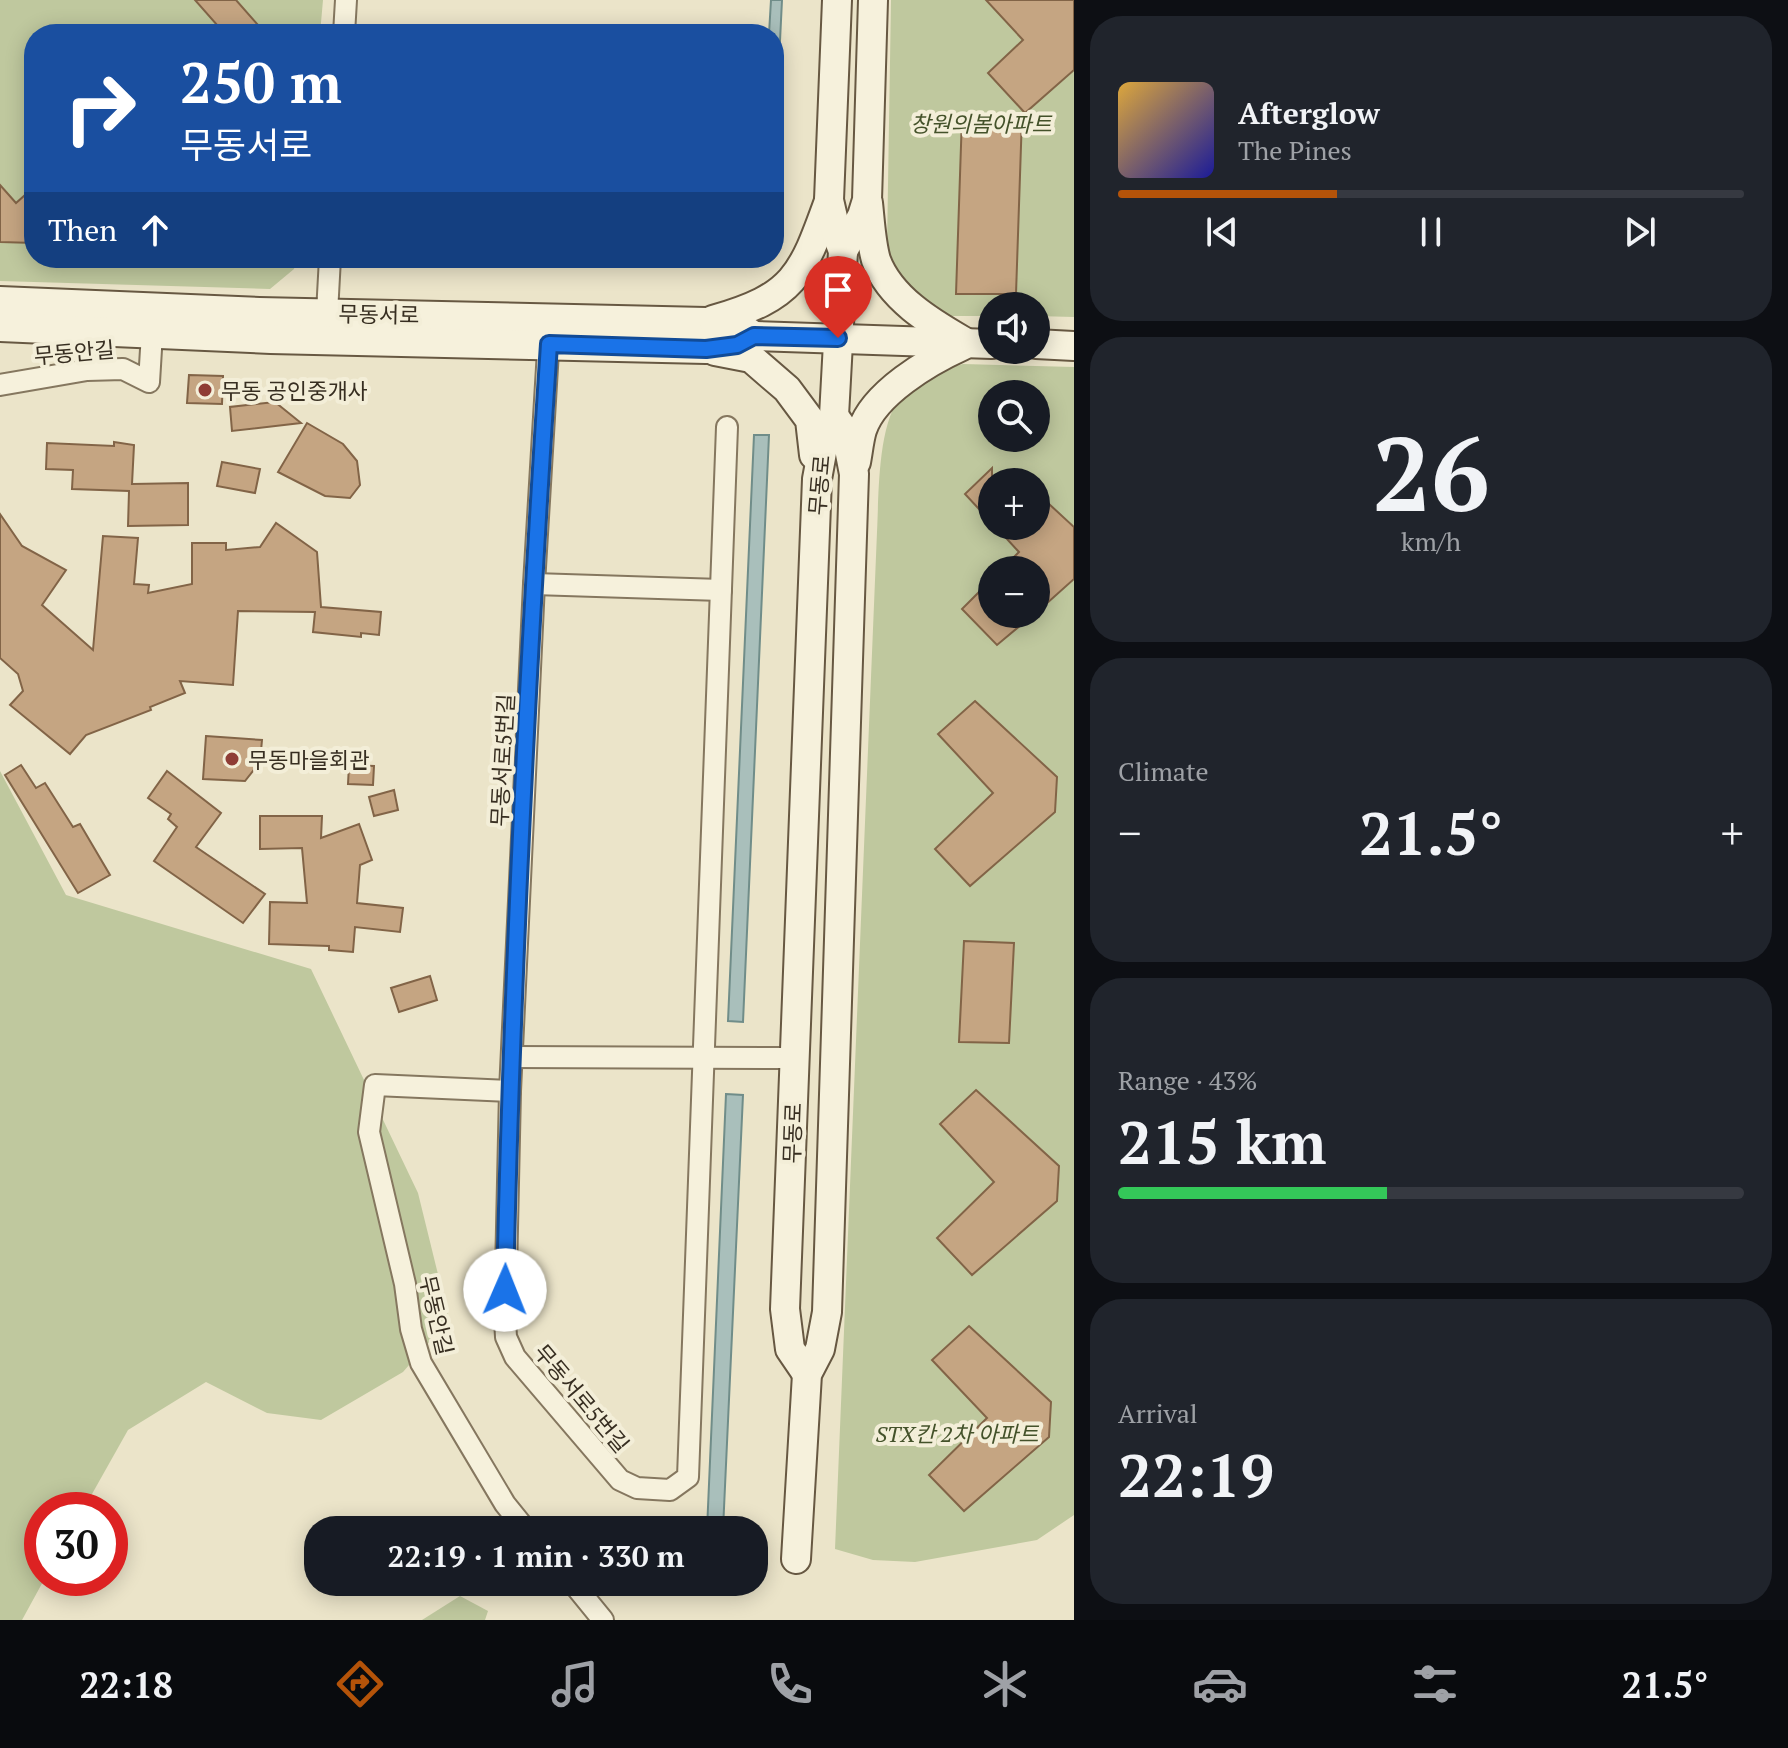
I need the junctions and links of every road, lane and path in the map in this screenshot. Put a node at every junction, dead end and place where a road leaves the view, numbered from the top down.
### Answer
1 (346, 0) edge
2 (837, 0) edge
3 (873, 0) edge
4 (345, 24) edge
5 (829, 200) junction
6 (867, 200) junction
7 (843, 251) junction
8 (329, 268) edge
9 (0, 301) edge
10 (327, 313) junction
11 (0, 327) edge
12 (549, 331) junction
13 (152, 333) junction
14 (706, 335) junction
15 (838, 338) junction
16 (978, 342) edge
17 (978, 343) edge
18 (978, 344) edge
19 (1050, 345) edge
20 (1074, 346) edge
21 (0, 385) edge
22 (834, 416) junction
23 (727, 427) dead end
24 (854, 474) junction
25 (817, 479) junction
26 (534, 584) junction
27 (721, 590) junction
28 (512, 1057) junction
29 (704, 1058) junction
30 (794, 1058) junction
31 (510, 1091) junction
32 (807, 1374) junction
33 (515, 1516) edge
34 (796, 1559) dead end
35 (583, 1596) edge
36 (603, 1620) edge

1 - 4 street
2 - 5 main road
3 - 6 main road
5 - 7 main road
5 - 14 main road
6 - 7 main road
6 - 16 main road
7 - 15 main road
8 - 10 street
9 - 10 main road, 무동서로
10 - 12 main road, 무동서로
11 - 13 main road, 무동서로
12 - 13 main road, 무동서로
12 - 14 main road, 무동서로
12 - 26 street, 무동서로5번길
13 - 21 street, 무동안길
14 - 15 main road
14 - 25 main road
15 - 17 main road
15 - 22 main road
18 - 24 main road
19 - 20 main road
22 - 24 main road, 무동로
22 - 25 main road, 무동로
23 - 27 street, 무동서로5번길
24 - 32 main road, 무동로
25 - 30 main road, 무동로
26 - 27 street
26 - 28 street, 무동서로5번길
27 - 29 street, 무동서로5번길
28 - 29 street
28 - 31 street, 무동서로5번길
29 - 30 street
29 - 31 street, 무동서로5번길
30 - 32 main road, 무동로
31 - 33 street, 무동안길
32 - 34 main road, 무동로
35 - 36 street

